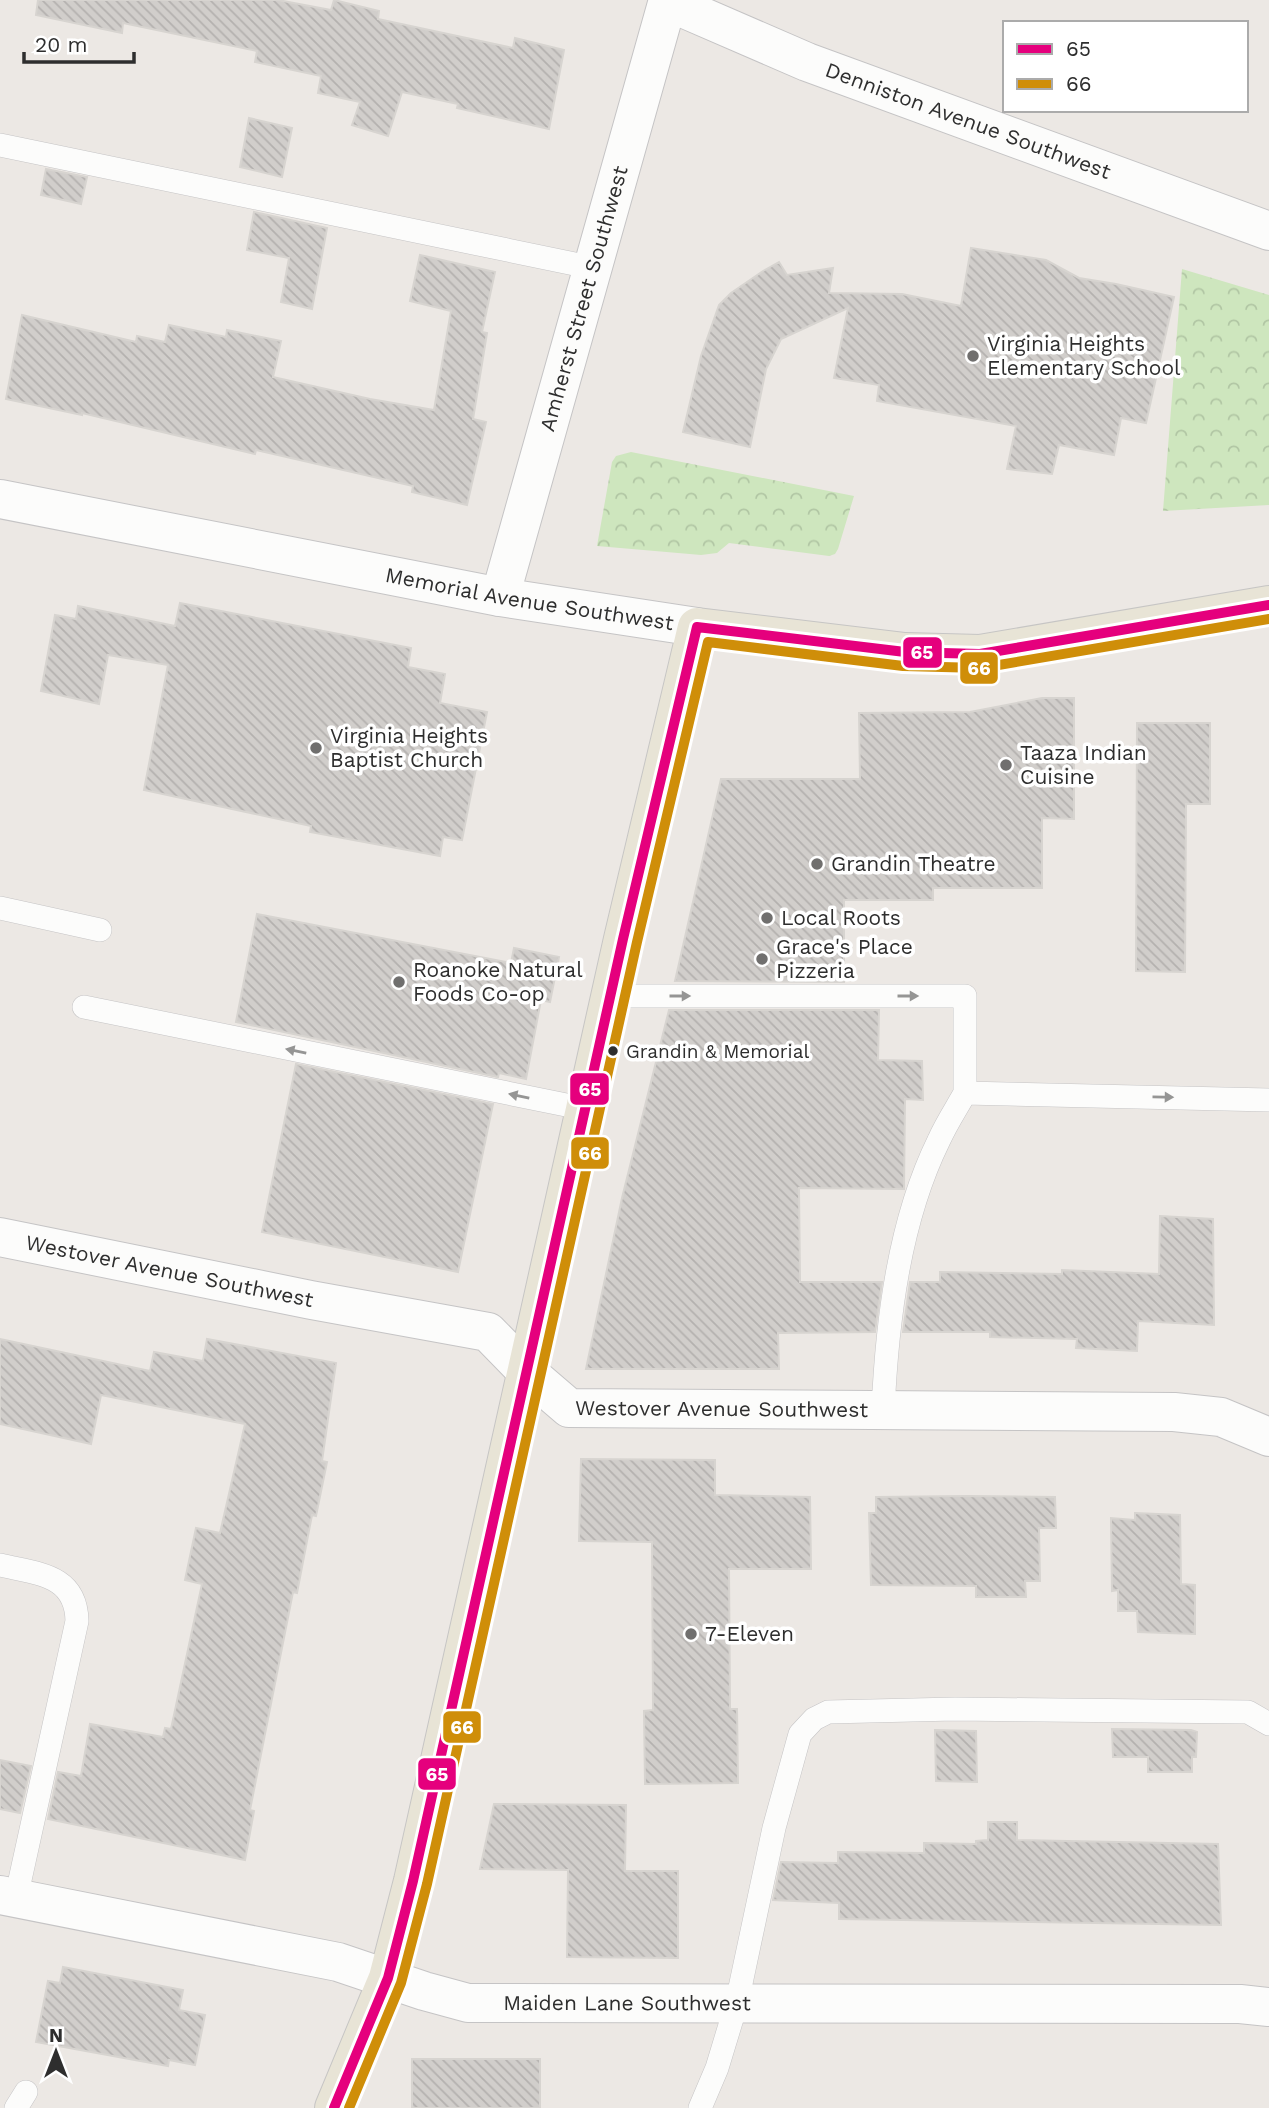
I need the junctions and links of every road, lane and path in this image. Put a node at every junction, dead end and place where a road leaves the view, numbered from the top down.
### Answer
1 (669, 0) edge
2 (0, 145) edge
3 (1269, 232) edge
4 (594, 268) junction
5 (0, 499) edge
6 (500, 597) junction
7 (1269, 605) edge
8 (698, 627) junction
9 (0, 908) edge
10 (100, 930) dead end
11 (612, 996) junction
12 (84, 1007) dead end
13 (965, 1093) junction
14 (1269, 1100) edge
15 (586, 1110) junction
16 (0, 1237) edge
17 (527, 1372) junction
18 (883, 1411) junction
19 (1269, 1437) edge
20 (0, 1565) edge
21 (1269, 1724) edge
22 (8, 1896) edge
23 (388, 1978) junction
24 (737, 2003) junction
25 (1269, 2007) edge
26 (334, 2108) edge
27 (700, 2108) edge

1 - 3 street, Denniston Avenue Southwest
1 - 4 street, Amherst Street Southwest
2 - 4 lane
4 - 6 street, Amherst Street Southwest
5 - 6 street, Memorial Avenue Southwest
6 - 8 street, Memorial Avenue Southwest
7 - 8 main road, Memorial Avenue Southwest
8 - 11 main road
9 - 10 lane
11 -> 13 lane
11 - 15 main road
15 -> 12 lane
13 -> 14 lane
13 - 18 lane
15 - 17 main road
16 - 17 street, Westover Avenue Southwest
17 - 18 street, Westover Avenue Southwest
17 - 23 main road
18 - 19 street, Westover Avenue Southwest
20 - 22 lane
21 - 24 lane
22 - 23 street, Maiden Lane Southwest
23 - 24 street, Maiden Lane Southwest
23 - 26 main road
24 - 25 street, Maiden Lane Southwest
24 - 27 lane

